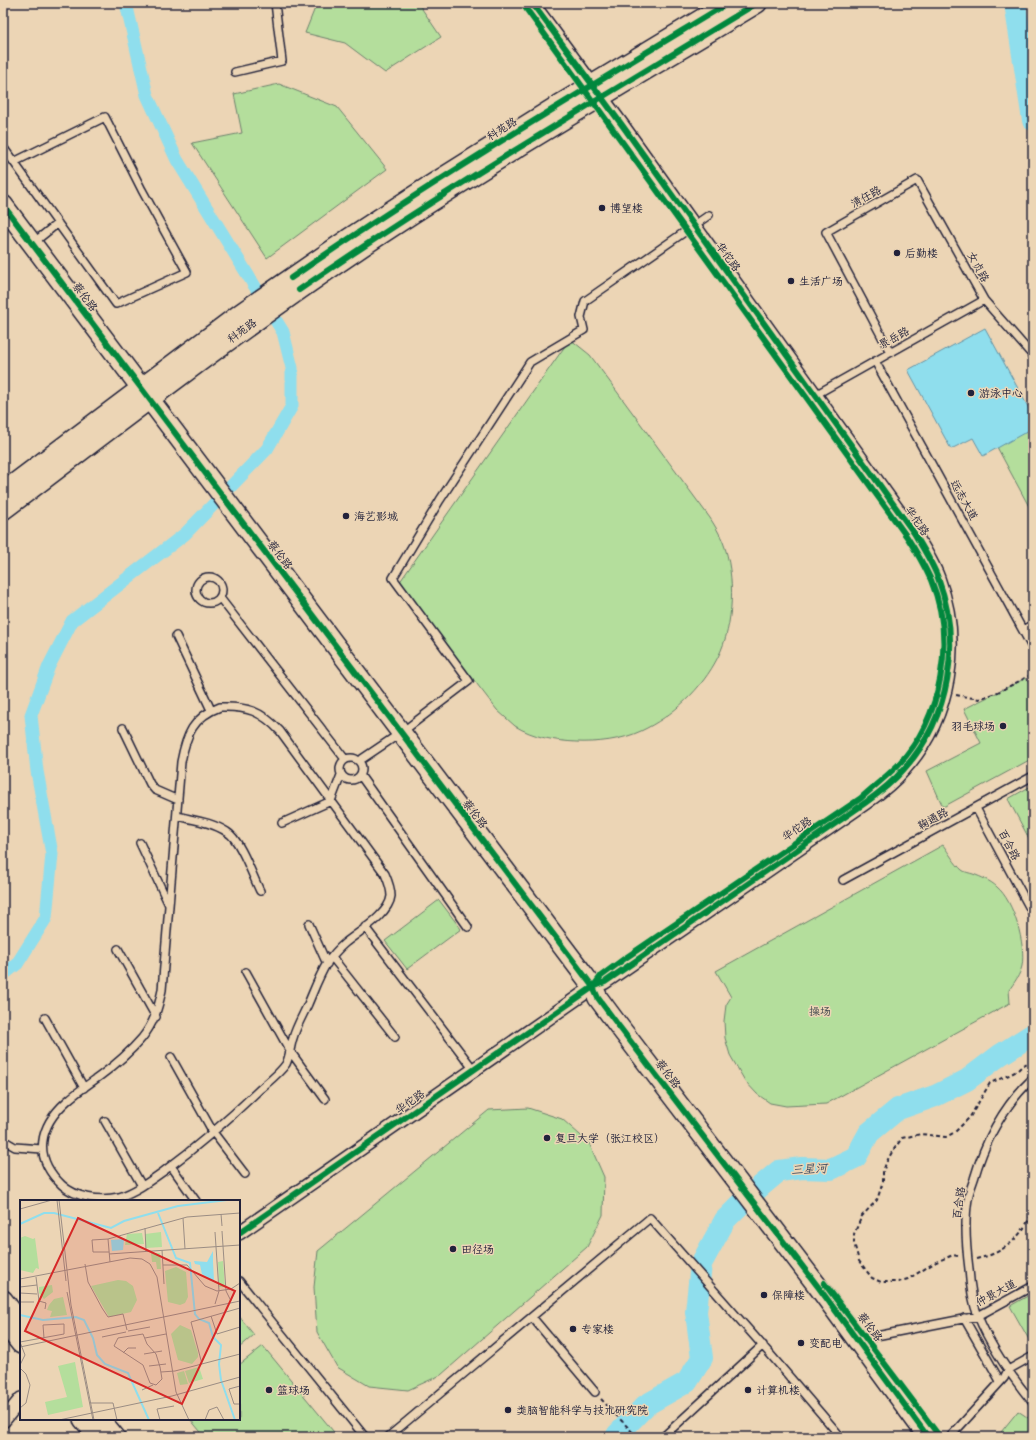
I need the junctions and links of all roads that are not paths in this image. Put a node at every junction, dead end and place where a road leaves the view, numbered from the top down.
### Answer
1 (275, 3) edge
2 (522, 3) edge
3 (532, 3) edge
4 (728, 3) edge
5 (757, 3) edge
6 (235, 72) dead end
7 (593, 94) junction
8 (3, 147) edge
9 (14, 162) junction
10 (917, 180) joint
11 (3, 205) edge
12 (709, 215) dead end
13 (58, 223) junction
14 (690, 228) junction
15 (32, 244) junction
16 (984, 300) junction
17 (890, 352) junction
18 (1033, 356) edge
19 (875, 361) junction
20 (146, 393) junction
21 (815, 395) junction
22 (3, 492) edge
23 (3, 510) edge
24 (220, 598) dead end
25 (1033, 624) edge
26 (1023, 630) junction
27 (176, 636) dead end
28 (1033, 649) edge
29 (211, 710) junction
30 (123, 728) dead end
31 (402, 732) junction
32 (345, 759) junction
33 (359, 761) junction
34 (341, 775) junction
35 (360, 775) junction
36 (1033, 776) edge
37 (178, 800) junction
38 (331, 801) junction
39 (976, 808) junction
40 (177, 816) junction
41 (282, 823) dead end
42 (140, 843) dead end
43 (844, 880) dead end
44 (260, 891) dead end
45 (169, 905) junction
46 (1033, 914) edge
47 (309, 924) dead end
48 (468, 926) dead end
49 (366, 927) junction
50 (118, 949) dead end
51 (332, 957) junction
52 (327, 964) junction
53 (246, 972) dead end
54 (593, 987) junction
55 (156, 1017) junction
56 (44, 1018) dead end
57 (395, 1037) dead end
58 (290, 1051) junction
59 (171, 1056) dead end
60 (474, 1070) junction
61 (1033, 1078) edge
62 (84, 1088) junction
63 (325, 1099) dead end
64 (105, 1121) dead end
65 (213, 1132) junction
66 (3, 1140) edge
67 (42, 1149) junction
68 (171, 1166) junction
69 (245, 1174) dead end
70 (142, 1186) junction
71 (195, 1200) edge
72 (765, 1213) junction
73 (240, 1233) edge
74 (240, 1282) edge
75 (1033, 1286) edge
76 (3, 1300) edge
77 (978, 1316) junction
78 (532, 1317) junction
79 (967, 1318) junction
80 (3, 1321) edge
81 (20, 1322) edge
82 (866, 1338) junction
83 (20, 1343) edge
84 (763, 1345) junction
85 (1033, 1356) edge
86 (1008, 1370) junction
87 (1002, 1379) junction
88 (595, 1392) road end
89 (20, 1400) edge
90 (1033, 1403) edge
91 (84, 1420) edge
92 (101, 1420) edge
93 (3, 1421) edge
94 (98, 1437) edge
95 (116, 1437) edge
96 (365, 1437) edge
97 (388, 1437) edge
98 (663, 1437) edge
99 (841, 1437) edge
100 (928, 1437) edge
101 (940, 1437) edge
102 (950, 1437) edge

1 - 6 lane
2 - 7 street, 华佗路
3 - 7 street, 华佗路
4 - 7 street, 科苑路
5 - 7 street, 科苑路
7 - 14 street, 华佗路
7 - 20 street, 科苑路
8 - 9 lane
9 - 13 lane
9 - 13 lane
10 - 16 lane, 女贞路
10 - 17 lane, 清任路
11 - 15 street, 蔡伦路
12 - 14 lane
13 - 15 lane
14 - 21 street, 华佗路
14 - 31 lane
14 - 54 street, 华佗路
15 - 20 street, 蔡伦路
16 - 17 lane, 景岳路
16 - 18 lane, 女贞路
17 - 19 lane, 景岳路
19 - 21 lane, 景岳路
19 - 26 lane, 远志大道
20 - 22 street, 科苑路
20 - 23 street, 科苑路
20 - 31 street, 蔡伦路
21 - 54 street, 华佗路
24 - 32 lane
25 - 26 lane
26 - 28 lane, 远志大道
27 - 29 lane
29 - 37 lane
29 - 38 lane
30 - 37 lane
31 - 33 lane
31 - 54 street, 蔡伦路
32 - 33 lane
32 - 34 lane
33 - 35 lane
34 - 35 lane
34 - 38 lane
35 - 48 lane
36 - 39 lane, 鞠通路
37 - 40 lane
38 - 41 lane
38 - 49 lane
39 - 43 lane, 鞠通路
39 - 46 lane, 百合路
40 - 44 lane
40 - 45 lane
42 - 45 lane
45 - 55 lane
47 - 52 lane
49 - 51 lane
49 - 60 lane
50 - 55 lane
51 - 52 lane
51 - 57 lane
52 - 58 lane
53 - 58 lane
54 - 60 street, 华佗路
54 - 72 street, 蔡伦路
55 - 62 lane
56 - 62 lane
58 - 63 lane
58 - 65 lane
59 - 65 lane
60 - 73 street, 华佗路
61 - 77 lane, 百合路
62 - 67 lane
64 - 70 lane
65 - 68 lane
65 - 69 lane
66 - 67 lane
67 - 70 lane
68 - 70 lane
68 - 71 lane
72 - 82 street, 蔡伦路
72 - 100 street, 蔡伦路
74 - 96 lane
75 - 77 lane, 仲景大道
76 - 81 street
77 - 79 lane, 仲景大道
77 - 86 lane, 百合路
78 - 84 lane
78 - 88 lane
78 - 97 lane
79 - 82 lane, 仲景大道
79 - 87 lane
80 - 83 street
82 - 101 street, 蔡伦路
84 - 98 lane
84 - 99 lane
85 - 86 lane
86 - 87 lane
86 - 90 lane, 百合路
87 - 102 lane
89 - 93 street
91 - 94 street
92 - 95 street

